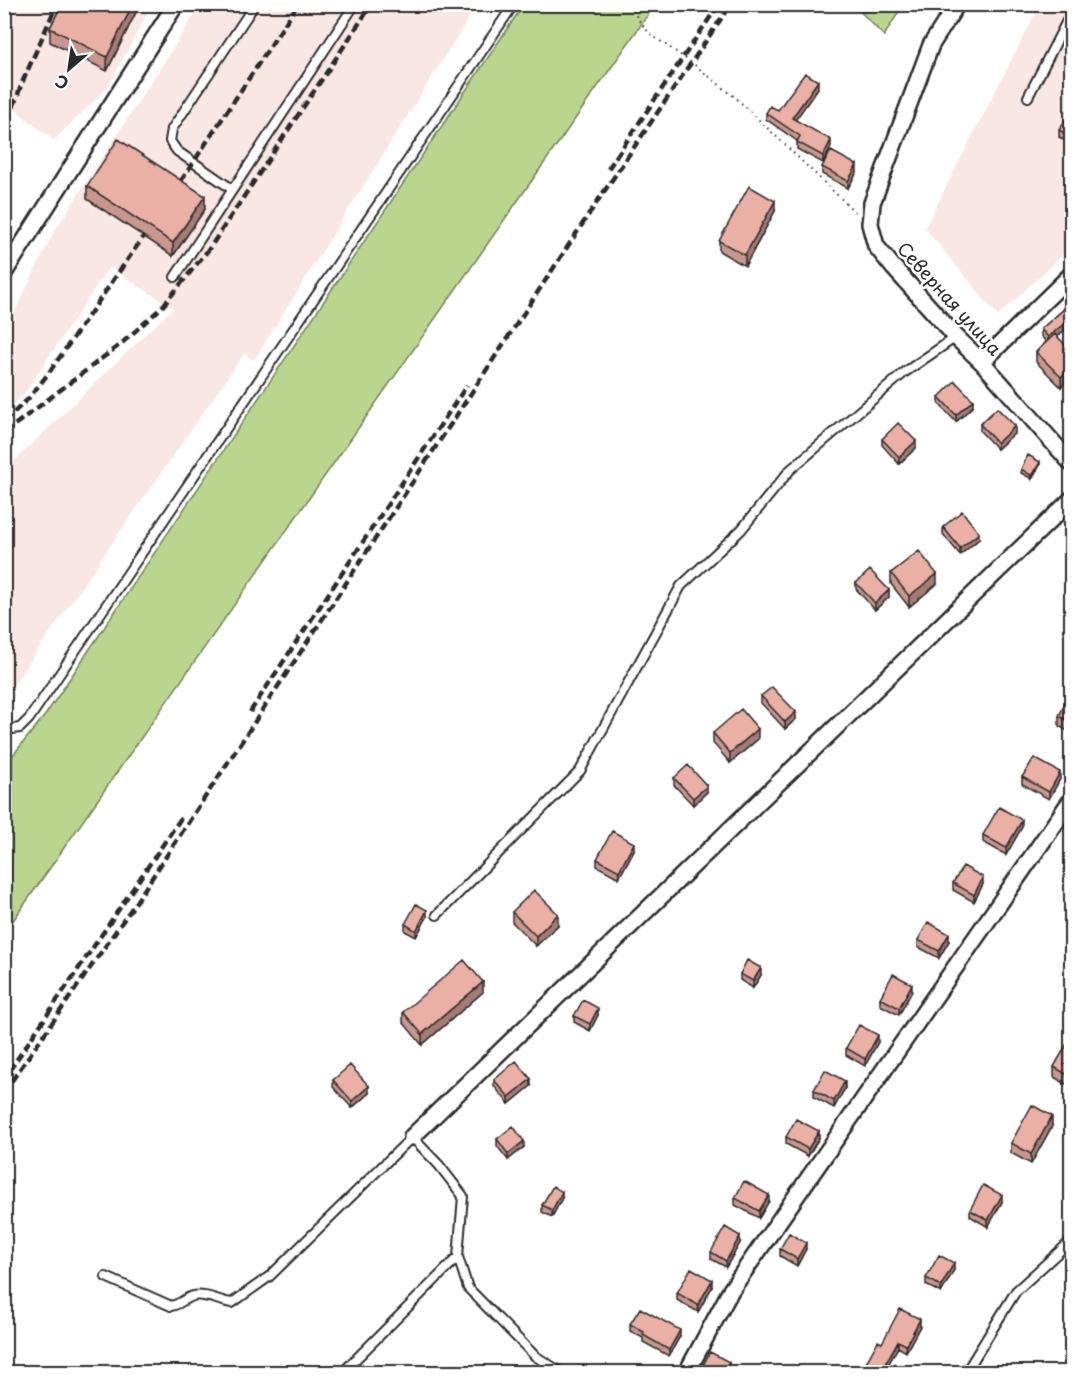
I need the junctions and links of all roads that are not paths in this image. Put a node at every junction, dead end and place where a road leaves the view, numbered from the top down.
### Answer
1 (176, 4) edge
2 (255, 4) edge
3 (355, 4) edge
4 (514, 4) edge
5 (957, 4) edge
6 (1071, 11) edge
7 (1028, 98) dead end
8 (232, 189) junction
9 (4, 273) edge
10 (1071, 274) edge
11 (175, 277) dead end
12 (956, 337) junction
13 (982, 362) junction
14 (1071, 464) edge
15 (1071, 499) edge
16 (4, 730) edge
17 (1071, 799) edge
18 (437, 915) dead end
19 (412, 1137) junction
20 (1071, 1240) edge
21 (458, 1257) junction
22 (106, 1277) dead end
23 (343, 1372) edge
24 (561, 1372) edge
25 (687, 1372) edge
26 (966, 1372) edge

1 - 9 street
2 - 8 lane
3 - 8 lane
4 - 16 lane
5 - 12 street, Северная улица
6 - 7 lane
8 - 11 lane
10 - 13 street
12 - 13 street, Северная улица
12 - 18 lane
13 - 14 street, Северная улица
15 - 19 street
17 - 25 street
19 - 21 lane
19 - 22 lane
20 - 26 lane
21 - 23 lane
21 - 24 lane

